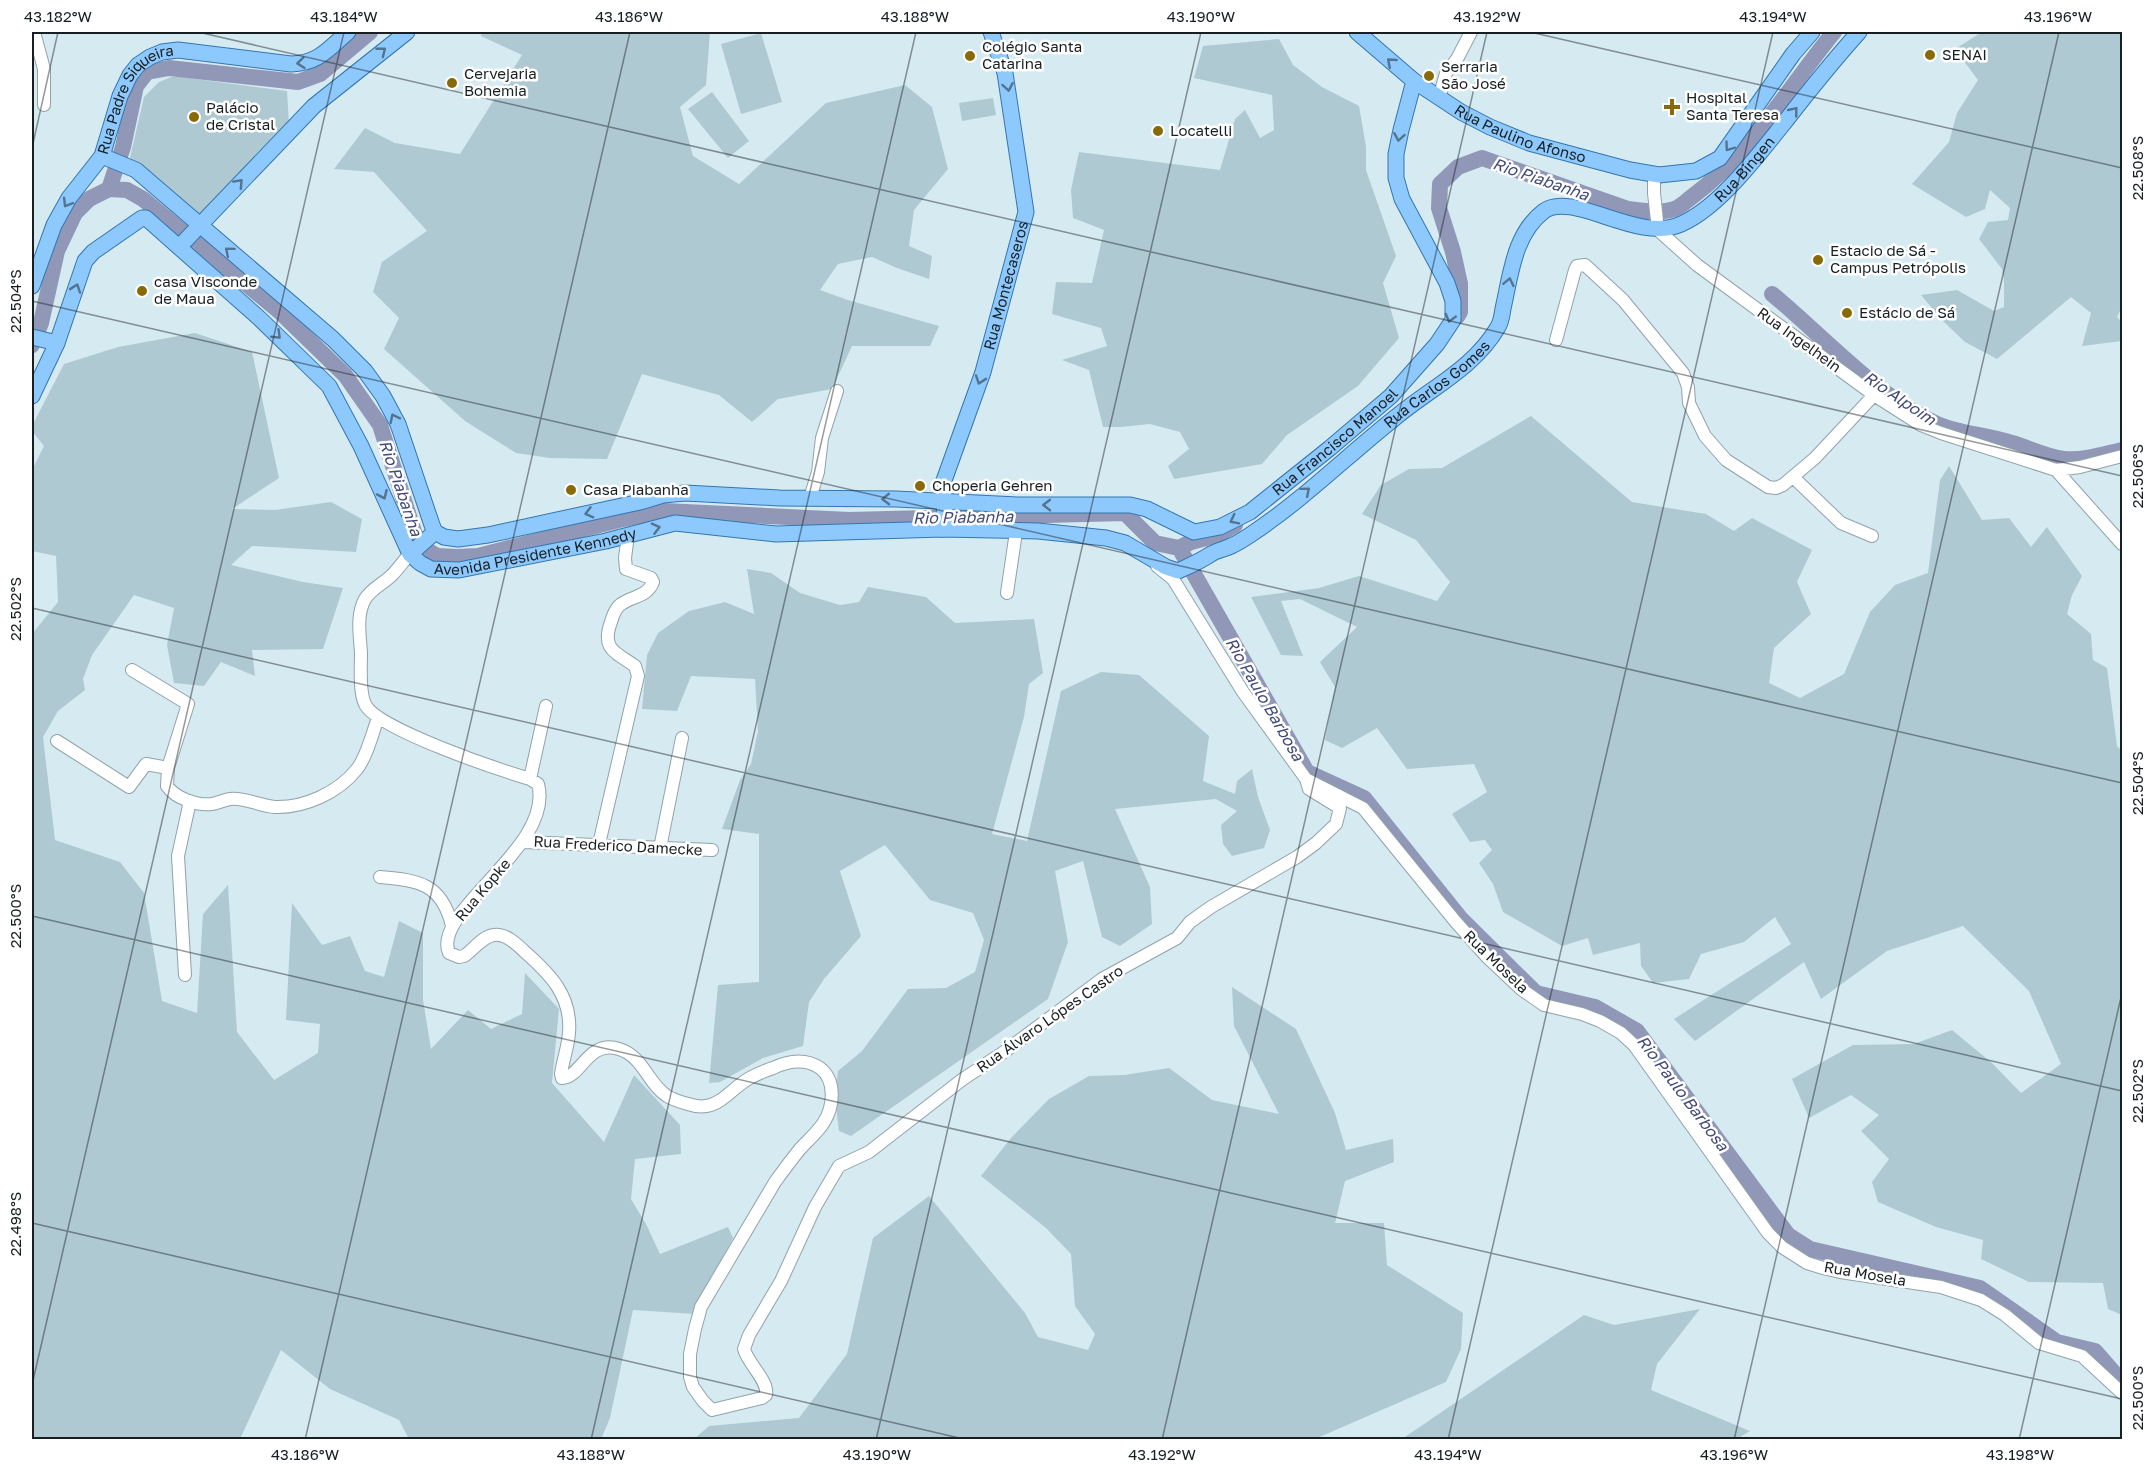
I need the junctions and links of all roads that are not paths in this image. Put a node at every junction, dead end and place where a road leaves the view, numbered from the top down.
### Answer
1 (34, 32) edge
2 (348, 32) edge
3 (407, 32) edge
4 (991, 32) edge
5 (1357, 32) edge
6 (1471, 32) edge
7 (1812, 32) edge
8 (1859, 32) edge
9 (1414, 81) junction
10 (1439, 98) junction
11 (44, 105) dead end
12 (106, 158) junction
13 (1654, 174) junction
14 (198, 227) junction
15 (1658, 230) junction
16 (181, 246) junction
17 (32, 286) edge
18 (32, 337) edge
19 (1556, 340) dead end
20 (57, 343) junction
21 (837, 391) dead end
22 (1874, 395) junction
23 (32, 396) edge
24 (2122, 456) edge
25 (2056, 470) junction
26 (1793, 477) junction
27 (1269, 497) junction
28 (810, 498) junction
29 (945, 502) junction
30 (1282, 512) junction
31 (943, 529) junction
32 (435, 532) junction
33 (1016, 532) junction
34 (628, 535) junction
35 (1872, 536) dead end
36 (2122, 544) edge
37 (410, 554) junction
38 (1175, 575) junction
39 (1007, 593) dead end
40 (132, 670) dead end
41 (546, 706) dead end
42 (378, 718) junction
43 (682, 738) dead end
44 (57, 741) dead end
45 (168, 768) junction
46 (530, 779) junction
47 (1306, 779) junction
48 (190, 801) junction
49 (524, 842) junction
50 (599, 844) junction
51 (660, 848) junction
52 (712, 850) dead end
53 (380, 877) dead end
54 (453, 926) junction
55 (185, 975) dead end
56 (2122, 1393) edge
57 (766, 1395) joint

1 - 11 street
2 -> 12 main road, Rua Padre Siqueira
14 -> 3 main road
4 -> 29 main road, Rua Montecaseros
9 -> 5 main road, Rua Paulino Afonso
6 - 10 street
7 -> 13 main road, Rua Bingen
15 -> 8 main road, Rua Bingen
9 - 10 main road, Rua Paulino Afonso
9 -> 27 main road, Rua Francisco Manoel
10 - 13 main road, Rua Paulino Afonso
12 - 14 main road
12 -> 17 main road, Rua Padre Siqueira
13 - 15 street
14 - 16 main road
32 -> 14 main road
15 - 22 street, Rua Ingelhein
30 -> 15 main road, Rua Carlos Gomes
20 -> 16 main road, Avenida Presidente Kennedy
16 -> 37 main road, Avenida Presidente Kennedy
18 - 20 main road
19 - 26 street
20 - 23 main road
21 - 28 street
22 - 25 street, Rua Ingelhein
22 - 26 street
24 - 25 street, Rua Ingelhein
25 - 36 street
26 - 35 street
27 -> 29 main road, Rua Francisco Manoel
27 - 30 main road
29 -> 28 main road, Avenida Presidente Kennedy
28 -> 32 main road, Avenida Presidente Kennedy
29 - 31 main road, Rua Montecaseros
30 - 38 main road, Rua Carlos Gomes
31 - 33 main road, Avenida Presidente Kennedy
34 -> 31 main road, Avenida Presidente Kennedy
32 - 37 main road
33 - 38 main road, Avenida Presidente Kennedy
33 - 39 street
34 - 37 main road, Avenida Presidente Kennedy
34 - 50 street
37 - 42 street
38 - 47 street, Rua Mosela
40 - 45 street
41 - 46 street
42 - 46 street
42 - 48 street
43 - 51 street
44 - 45 street
45 - 48 street
46 - 49 street, Rua Kopke
47 - 56 street, Rua Mosela
47 - 57 street, Rua Álvaro Lópes Castro
48 - 55 street
49 - 50 street, Rua Frederico Damecke
49 - 54 street, Rua Kopke
50 - 51 street, Rua Frederico Damecke
51 - 52 street, Rua Frederico Damecke
53 - 54 street
54 - 57 street, Rua Kopke

